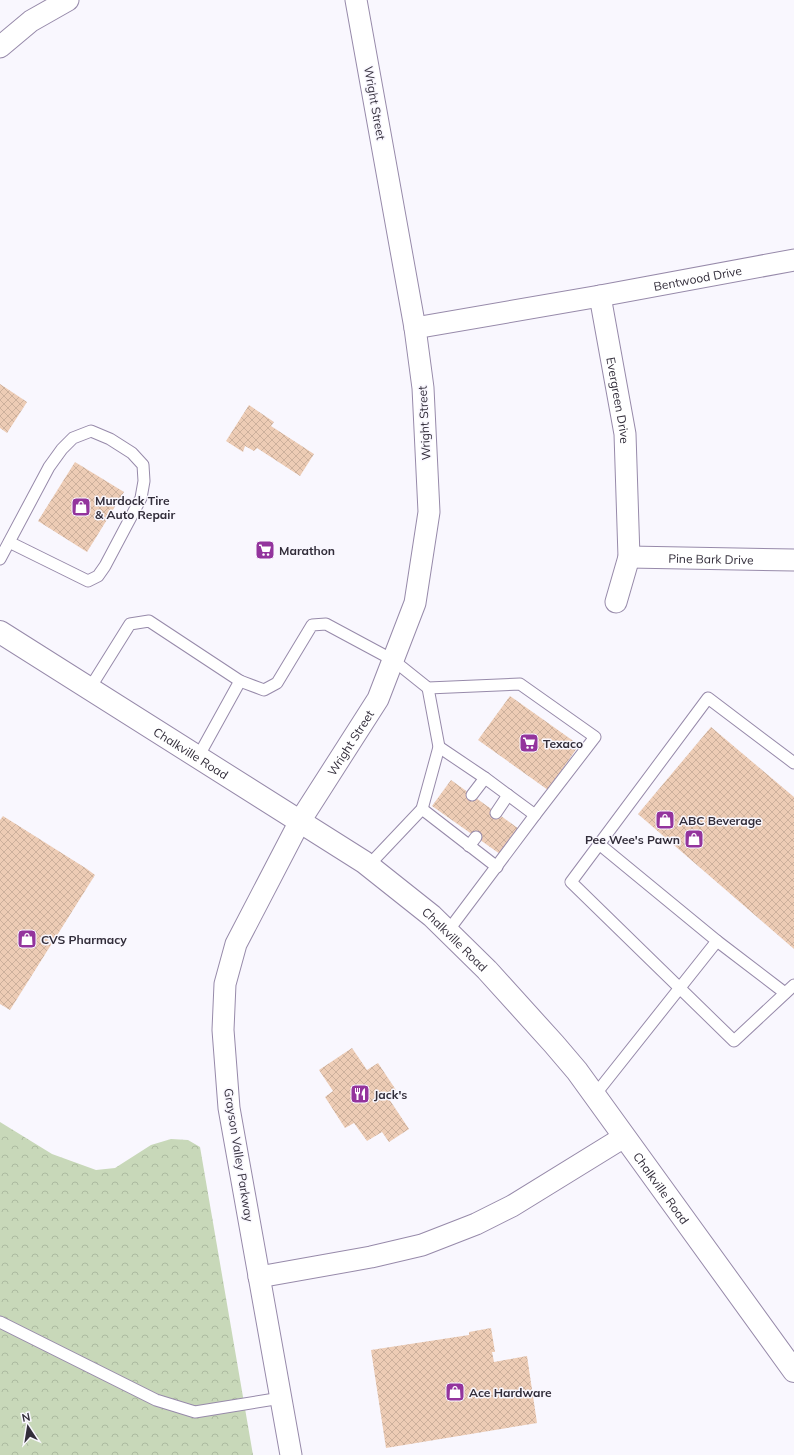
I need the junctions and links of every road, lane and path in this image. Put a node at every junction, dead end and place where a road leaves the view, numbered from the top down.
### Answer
1 (68, 0) edge
2 (356, 0) edge
3 (0, 47) edge
4 (794, 260) edge
5 (600, 296) junction
6 (415, 328) junction
7 (9, 542) junction
8 (629, 557) junction
9 (0, 559) edge
10 (794, 560) edge
11 (616, 602) dead end
12 (0, 632) edge
13 (393, 660) junction
14 (240, 682) junction
15 (90, 688) junction
16 (428, 688) junction
17 (439, 747) junction
18 (198, 757) junction
19 (794, 764) edge
20 (485, 778) junction
21 (472, 795) dead end
22 (508, 795) junction
23 (422, 809) junction
24 (496, 813) dead end
25 (535, 815) junction
26 (300, 821) junction
27 (599, 844) junction
28 (368, 866) junction
29 (497, 867) junction
30 (448, 931) junction
31 (717, 941) junction
32 (794, 985) edge
33 (680, 988) junction
34 (785, 993) junction
35 (594, 1096) junction
36 (624, 1137) junction
37 (259, 1277) junction
38 (0, 1322) edge
39 (794, 1371) edge
40 (281, 1398) junction
41 (291, 1455) edge

1 - 3 street
2 - 6 street, Wright Street
4 - 5 street, Bentwood Drive
5 - 6 street
5 - 8 street, Evergreen Drive
6 - 13 street, Wright Street
7 - 7 lane
7 - 9 lane
8 - 10 street, Pine Bark Drive
8 - 11 street, Evergreen Drive
12 - 15 main road, Chalkville Road
13 - 14 lane
13 - 16 lane
13 - 26 street, Wright Street
14 - 15 lane
14 - 18 lane
15 - 18 main road, Chalkville Road
16 - 17 lane
16 - 25 lane
17 - 20 lane
17 - 23 lane
18 - 26 main road, Chalkville Road
19 - 27 lane
20 - 21 lane
20 - 22 lane
22 - 24 lane
22 - 25 lane
23 - 28 lane
23 - 29 lane
25 - 29 lane
26 - 28 main road, Chalkville Road
26 - 37 street, Grayson Valley Parkway
27 - 31 lane
27 - 33 lane
28 - 30 main road, Chalkville Road
29 - 30 lane
30 - 35 main road, Chalkville Road
31 - 33 lane
31 - 34 lane
32 - 34 lane
33 - 34 lane
33 - 35 lane
35 - 36 main road, Chalkville Road
36 - 37 street
36 - 39 main road, Chalkville Road
37 - 40 street, Grayson Valley Parkway
38 - 40 lane
40 - 41 street, Grayson Valley Parkway

